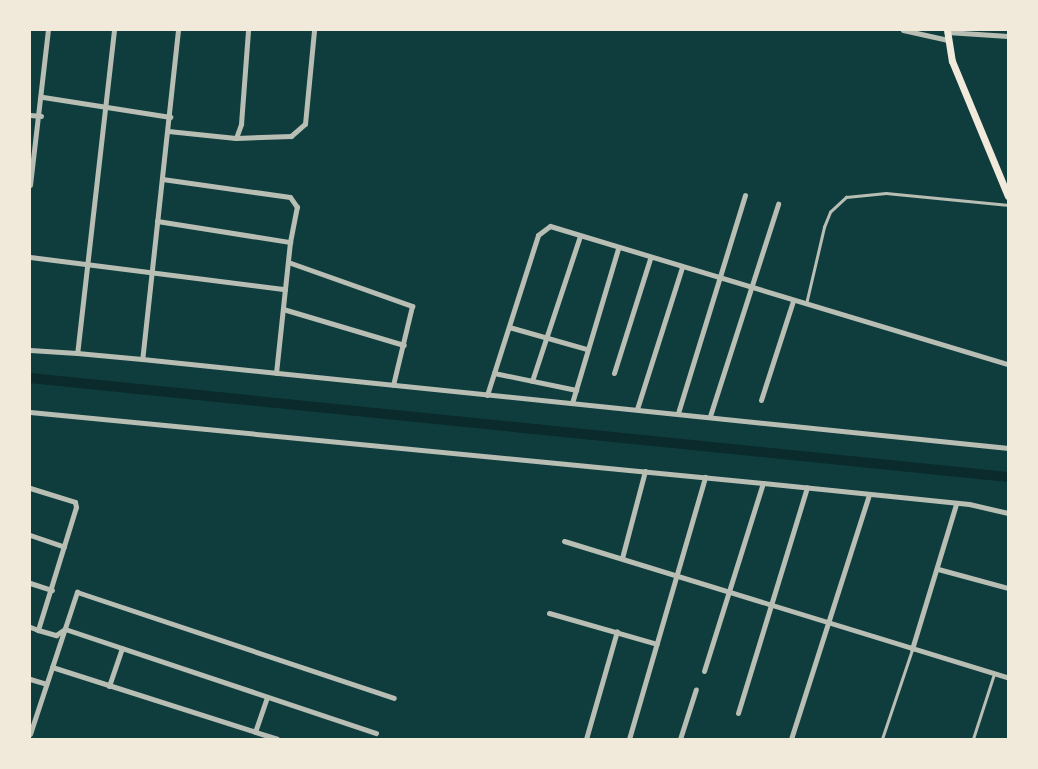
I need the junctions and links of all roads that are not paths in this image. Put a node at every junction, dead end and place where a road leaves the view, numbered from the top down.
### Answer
1 (48, 30) edge
2 (114, 30) edge
3 (178, 30) edge
4 (248, 30) edge
5 (314, 30) edge
6 (903, 30) edge
7 (947, 34) edge
8 (1008, 37) edge
9 (43, 97) junction
10 (106, 107) junction
11 (30, 115) edge
12 (41, 116) junction
13 (170, 117) junction
14 (168, 131) junction
15 (236, 138) junction
16 (31, 164) edge
17 (162, 179) junction
18 (30, 185) edge
19 (745, 195) dead end
20 (1008, 196) edge
21 (778, 204) dead end
22 (1008, 205) edge
23 (157, 221) junction
24 (580, 236) junction
25 (290, 242) junction
26 (618, 249) junction
27 (30, 257) edge
28 (650, 259) junction
29 (288, 262) junction
30 (87, 264) junction
31 (682, 268) junction
32 (152, 272) junction
33 (719, 279) junction
34 (751, 288) junction
35 (285, 289) junction
36 (793, 302) junction
37 (806, 305) junction
38 (283, 309) junction
39 (509, 327) junction
40 (546, 337) junction
41 (404, 345) junction
42 (588, 349) junction
43 (30, 350) edge
44 (77, 354) junction
45 (142, 360) junction
46 (1008, 364) edge
47 (276, 373) junction
48 (494, 373) junction
49 (614, 374) dead end
50 (532, 381) junction
51 (393, 385) junction
52 (576, 390) junction
53 (487, 394) junction
54 (761, 400) dead end
55 (572, 403) junction
56 (637, 409) junction
57 (30, 412) edge
58 (678, 413) junction
59 (710, 416) junction
60 (1008, 448) edge
61 (645, 471) junction
62 (705, 477) junction
63 (763, 482) junction
64 (807, 487) junction
65 (30, 488) edge
66 (869, 494) junction
67 (956, 504) junction
68 (1008, 513) edge
69 (30, 535) edge
70 (564, 541) dead end
71 (64, 547) junction
72 (622, 558) junction
73 (938, 569) junction
74 (677, 575) junction
75 (30, 583) edge
76 (1008, 588) edge
77 (52, 590) junction
78 (730, 590) junction
79 (773, 603) junction
80 (549, 612) dead end
81 (830, 621) junction
82 (30, 627) edge
83 (65, 629) junction
84 (38, 630) junction
85 (617, 631) junction
86 (657, 644) junction
87 (122, 648) junction
88 (912, 649) junction
89 (52, 667) junction
90 (704, 671) dead end
91 (994, 674) junction
92 (1008, 678) edge
93 (30, 679) edge
94 (46, 684) junction
95 (110, 686) junction
96 (696, 689) dead end
97 (268, 696) junction
98 (394, 698) dead end
99 (738, 713) dead end
100 (255, 732) junction
101 (30, 733) edge
102 (376, 733) dead end
103 (277, 739) edge
104 (586, 739) edge
105 (629, 739) edge
106 (680, 739) edge
107 (791, 739) edge
108 (882, 739) edge
109 (973, 739) edge

1 - 9 street
2 - 10 street
3 - 13 street
4 - 15 street
5 - 15 street
6 - 7 street
7 - 8 street
7 - 20 main road
9 - 10 street
9 - 12 street
10 - 13 street
10 - 30 street
11 - 12 street
12 - 16 street
13 - 14 street
14 - 15 street
14 - 17 street
16 - 18 street
17 - 23 street
17 - 25 street
19 - 33 street
21 - 34 street
22 - 37 lane
23 - 25 street
23 - 32 street
24 - 26 street
24 - 39 street
24 - 40 street
25 - 29 street
26 - 28 street
26 - 42 street
27 - 30 street
28 - 31 street
28 - 49 street
29 - 35 street
29 - 41 street
30 - 32 street
30 - 44 street
31 - 33 street
31 - 56 street
32 - 35 street
32 - 45 street
33 - 34 street
33 - 58 street
34 - 36 street
34 - 59 street
35 - 38 street
36 - 37 street
36 - 54 street
37 - 46 street
38 - 41 street
38 - 47 street
39 - 40 street
39 - 48 street
40 - 42 street
40 - 50 street
41 - 51 street
42 - 52 street
43 - 44 street
44 - 45 street
45 - 47 street
47 - 51 street
48 - 50 street
48 - 53 street
50 - 52 street
51 - 53 street
52 - 55 street
53 - 55 street
55 - 56 street
56 - 58 street
57 - 61 street
58 - 59 street
59 - 60 street
61 - 62 street
61 - 72 street
62 - 63 street
62 - 74 street
63 - 64 street
63 - 78 street
64 - 66 street
64 - 79 street
65 - 71 street
66 - 67 street
66 - 81 street
67 - 68 street
67 - 73 street
69 - 71 street
70 - 72 street
71 - 77 street
72 - 74 street
73 - 76 street
73 - 88 street
74 - 78 street
74 - 86 street
75 - 77 street
77 - 84 street
78 - 79 street
78 - 90 street
79 - 81 street
79 - 99 street
80 - 85 street
81 - 88 street
81 - 107 street
82 - 84 street
83 - 84 street
83 - 87 street
83 - 89 street
83 - 98 street
85 - 86 street
85 - 104 street
86 - 105 street
87 - 95 street
87 - 97 street
88 - 91 street
88 - 108 lane
89 - 94 street
89 - 95 street
91 - 92 street
91 - 109 lane
93 - 94 street
94 - 101 street
95 - 100 street
96 - 106 street
97 - 100 street
97 - 102 street
100 - 103 street

